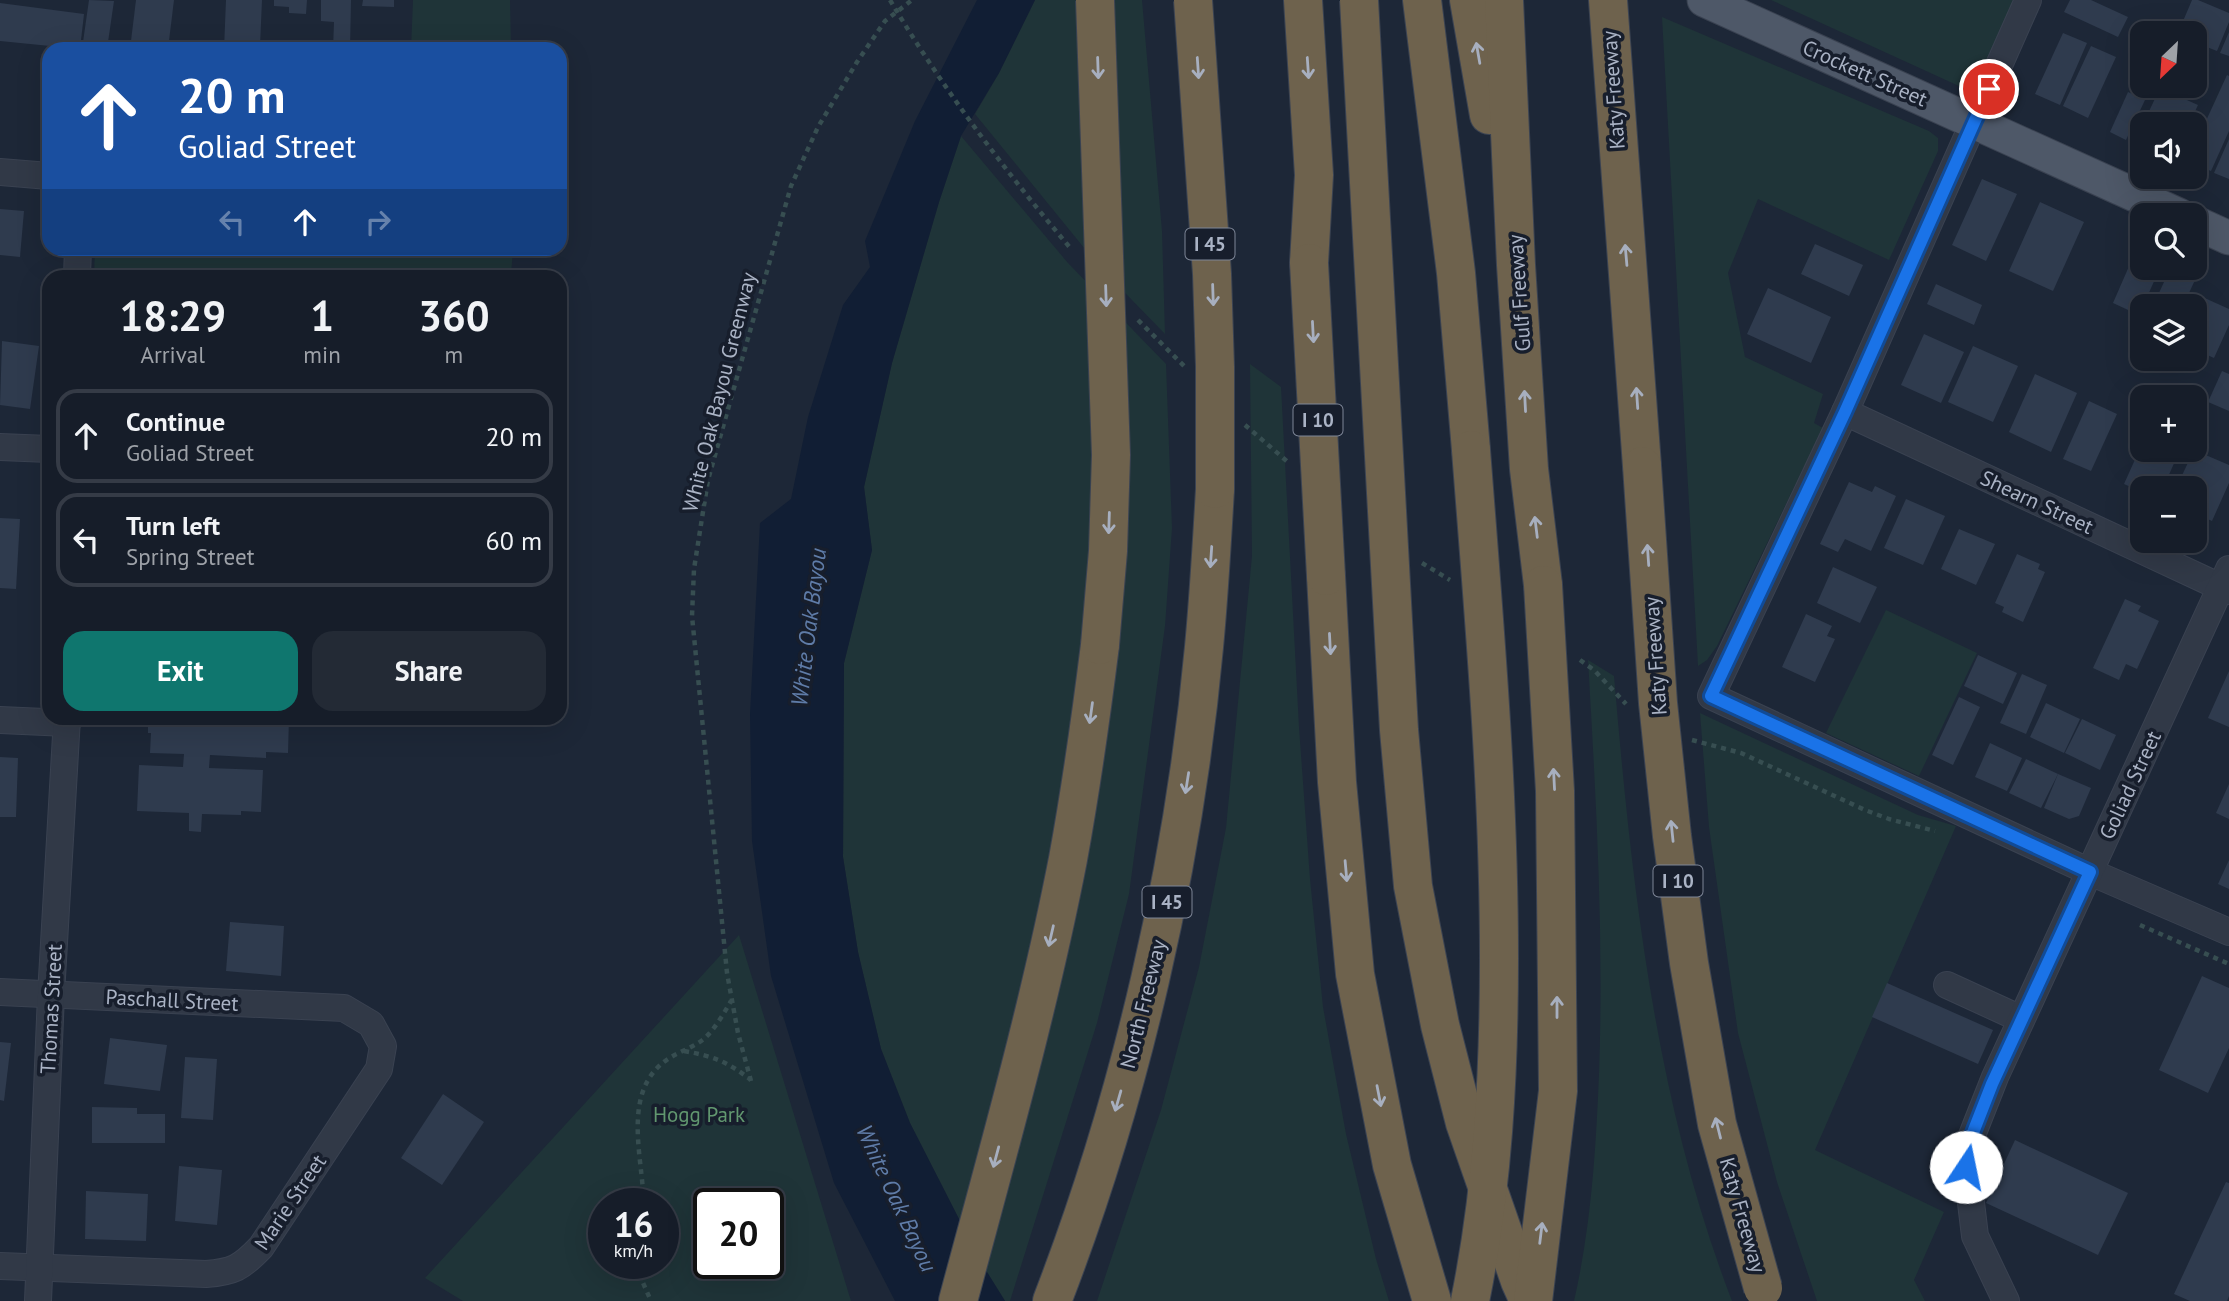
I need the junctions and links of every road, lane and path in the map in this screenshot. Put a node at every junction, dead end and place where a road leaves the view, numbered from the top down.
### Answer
1 (890, 0) edge
2 (912, 0) edge
3 (1095, 0) edge
4 (1193, 0) edge
5 (1303, 0) edge
6 (1359, 0) edge
7 (1422, 0) edge
8 (1469, 0) edge
9 (1504, 0) edge
10 (1704, 0) edge
11 (2028, 0) edge
12 (1607, 10) edge
13 (1974, 122) junction
14 (0, 172) edge
15 (42, 175) edge
16 (2153, 203) edge
17 (2207, 228) edge
18 (2229, 238) edge
19 (1074, 252) dead end
20 (1516, 265) junction
21 (1845, 412) junction
22 (0, 447) edge
23 (42, 449) edge
24 (2226, 583) edge
25 (0, 720) edge
26 (42, 720) edge
27 (67, 725) edge
28 (2090, 872) junction
29 (2128, 920) dead end
30 (2229, 932) edge
31 (2229, 964) edge
32 (1947, 985) dead end
33 (0, 992) edge
34 (51, 995) junction
35 (732, 1001) junction
36 (344, 1008) joint
37 (2021, 1019) junction
38 (684, 1051) junction
39 (641, 1188) edge
40 (0, 1266) edge
41 (39, 1267) junction
42 (641, 1279) edge
43 (1766, 1294) edge
44 (38, 1301) edge
45 (651, 1301) edge
46 (958, 1301) edge
47 (1052, 1301) edge
48 (1432, 1301) edge
49 (1470, 1301) edge
50 (1531, 1301) edge
51 (2006, 1301) edge

1 - 19 path, bridge
2 - 35 path, White Oak Bayou Greenway
3 -> 46 highway, bridge
4 -> 47 highway, North Freeway / I 45, bridge
5 -> 48 highway, I 10, bridge
6 - 50 highway, bridge
7 - 49 highway, bridge
20 -> 8 highway
9 - 20 highway, Gulf Freeway
10 - 13 main road, Crockett Street
11 - 13 street
43 -> 12 highway, Katy Freeway / I 10, bridge
13 - 16 main road, Crockett Street
13 - 21 street
14 - 15 street
17 - 18 main road
50 -> 20 highway, Gulf Freeway, bridge
21 - 24 street, Shearn Street
21 - 28 street
22 - 23 street
24 - 28 street, Goliad Street
25 - 26 street
27 - 34 street, Thomas Street
28 - 30 street
28 - 37 street, Goliad Street
29 - 31 path
32 - 37 street
33 - 34 street, Paschall Street
34 - 36 street, Paschall Street
34 - 41 street, Thomas Street
35 - 38 path
35 - 38 path, White Oak Bayou Greenway
36 - 41 street, Marie Street
37 - 51 street, Goliad Street
38 - 39 path
40 - 41 street, Marie Street
41 - 44 street, Thomas Street
42 - 45 path

